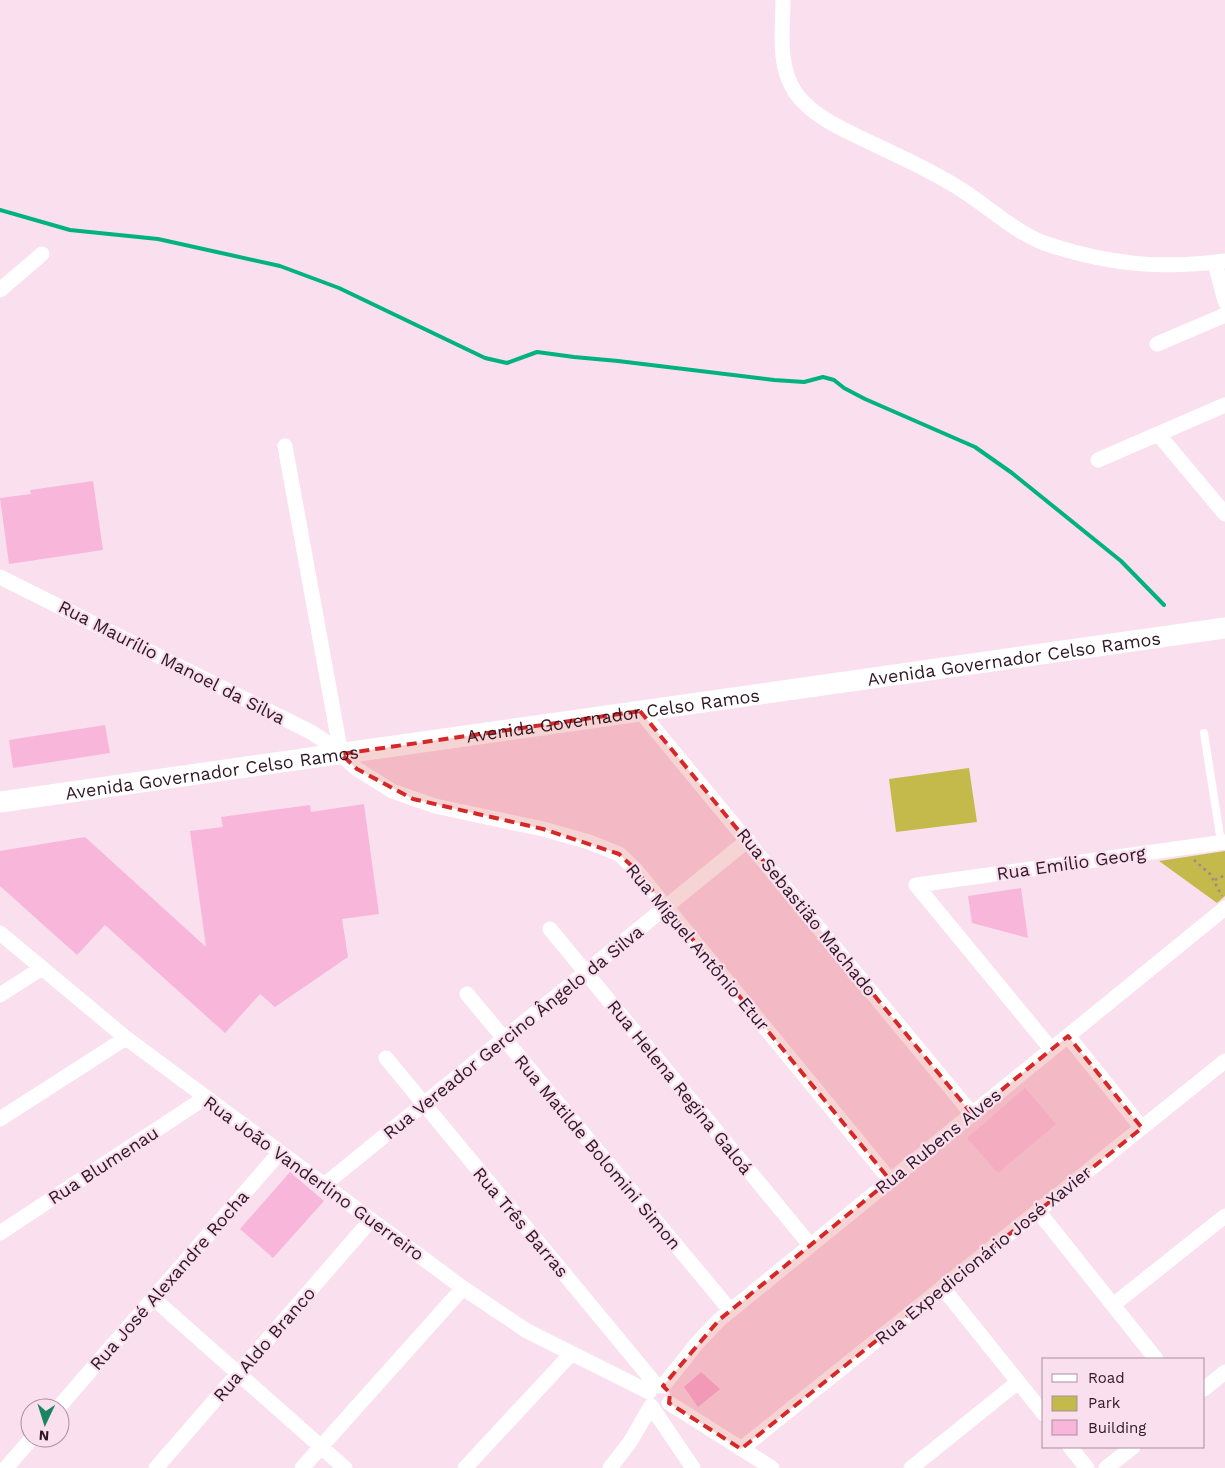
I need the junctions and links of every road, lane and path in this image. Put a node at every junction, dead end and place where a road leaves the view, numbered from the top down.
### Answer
1 (783, 0) edge
2 (42, 254) dead end
3 (1220, 262) edge
4 (0, 290) edge
5 (1225, 301) edge
6 (1225, 314) edge
7 (1157, 344) dead end
8 (1225, 405) edge
9 (1158, 434) junction
10 (285, 446) dead end
11 (1098, 460) dead end
12 (1225, 514) edge
13 (0, 577) edge
14 (1225, 628) edge
15 (640, 711) junction
16 (1204, 733) dead end
17 (341, 754) junction
18 (0, 802) edge
19 (748, 840) junction
20 (1223, 842) edge
21 (1179, 848) junction
22 (1225, 875) edge
23 (1215, 880) junction
24 (1225, 902) edge
25 (666, 907) junction
26 (1225, 908) edge
27 (550, 928) dead end
28 (0, 933) edge
29 (42, 968) junction
30 (586, 972) junction
31 (467, 994) dead end
32 (0, 996) edge
33 (1068, 1036) junction
34 (126, 1038) junction
35 (504, 1039) junction
36 (1051, 1049) junction
37 (386, 1058) dead end
38 (1225, 1061) edge
39 (206, 1098) junction
40 (424, 1104) junction
41 (972, 1114) junction
42 (0, 1119) edge
43 (1142, 1128) junction
44 (280, 1152) junction
45 (890, 1180) junction
46 (324, 1185) junction
47 (1038, 1210) junction
48 (1225, 1216) edge
49 (372, 1220) junction
50 (0, 1233) edge
51 (810, 1246) junction
52 (942, 1287) junction
53 (463, 1288) junction
54 (154, 1298) junction
55 (1113, 1305) junction
56 (730, 1310) junction
57 (571, 1354) junction
58 (1155, 1358) edge
59 (1225, 1372) edge
60 (238, 1373) junction
61 (1018, 1382) junction
62 (1205, 1388) edge
63 (655, 1392) junction
64 (67, 1398) edge
65 (1042, 1412) edge
66 (321, 1446) junction
67 (23, 1448) edge
68 (1071, 1448) edge
69 (1132, 1448) edge
70 (741, 1449) junction
71 (6, 1468) edge
72 (156, 1468) edge
73 (302, 1468) edge
74 (346, 1468) edge
75 (465, 1468) edge
76 (610, 1468) edge
77 (694, 1468) edge
78 (772, 1468) edge
79 (911, 1468) edge
80 (1087, 1468) edge
81 (1106, 1468) edge

1 - 3 street
2 - 4 street
3 - 5 street
6 - 7 street
8 - 9 street
9 - 11 street
9 - 12 street
10 - 17 street
13 - 17 street, Rua Maurílio Manoel da Silva
14 - 15 main road, Avenida Governador Celso Ramos
15 - 17 main road, Avenida Governador Celso Ramos
15 - 19 street, Rua Sebastião Machado
16 - 20 lane
17 - 18 main road, Avenida Governador Celso Ramos
17 - 25 street, Rua Miguel Antônio Etur
19 - 25 street, Rua Vereador Gercino Ângelo da Silva
19 - 41 street, Rua Sebastião Machado
20 - 21 street, Rua Emílio Georg
21 - 23 path
21 - 36 street, Rua Emílio Georg
22 - 23 path
23 - 24 path
25 - 30 street, Rua Vereador Gercino Ângelo da Silva
25 - 45 street, Rua Miguel Antônio Etur
26 - 33 street, Rua Rubens Alves
27 - 30 street, Rua Helena Regina Galoá
28 - 29 street, Rua João Vanderlino Guerreiro
29 - 32 street
29 - 34 street, Rua João Vanderlino Guerreiro
30 - 35 street, Rua Vereador Gercino Ângelo da Silva
30 - 51 street, Rua Helena Regina Galoá
31 - 35 street, Rua Matilde Bolomini Simon
33 - 36 street, Rua Rubens Alves
33 - 43 street
34 - 39 street, Rua João Vanderlino Guerreiro
34 - 42 street
35 - 40 street, Rua Vereador Gercino Ângelo da Silva
35 - 56 street, Rua Matilde Bolomini Simon
36 - 41 street, Rua Rubens Alves
37 - 40 street, Rua Três Barras
38 - 43 street, Rua Expedicionário José Xavier
39 - 44 street, Rua João Vanderlino Guerreiro
39 - 50 street, Rua Blumenau
40 - 46 street, Rua Vereador Gercino Ângelo da Silva
40 - 63 street, Rua Três Barras
41 - 45 street, Rua Rubens Alves
43 - 47 street, Rua Expedicionário José Xavier
44 - 46 street, Rua João Vanderlino Guerreiro
44 - 54 street, Rua José Alexandre Rocha
45 - 51 street, Rua Rubens Alves
46 - 49 street, Rua João Vanderlino Guerreiro
47 - 52 street, Rua Expedicionário José Xavier
47 - 55 street
48 - 55 street
49 - 53 street, Rua João Vanderlino Guerreiro
49 - 60 street, Rua Aldo Branco
51 - 56 street, Rua Rubens Alves
52 - 61 street
52 - 70 street, Rua Expedicionário José Xavier
53 - 57 street, Rua João Vanderlino Guerreiro
53 - 66 street
54 - 60 street
54 - 64 street, Rua José Alexandre Rocha
55 - 58 street
56 - 63 street, Rua Rubens Alves
57 - 63 street, Rua João Vanderlino Guerreiro
57 - 75 street
59 - 62 street
60 - 66 street
60 - 72 street, Rua Aldo Branco
61 - 65 street
61 - 79 street
63 - 70 street
63 - 76 street, Rua Rubens Alves
63 - 77 street, Rua Três Barras
66 - 73 street
66 - 74 street
67 - 71 street
68 - 80 street
69 - 81 street
70 - 78 street

